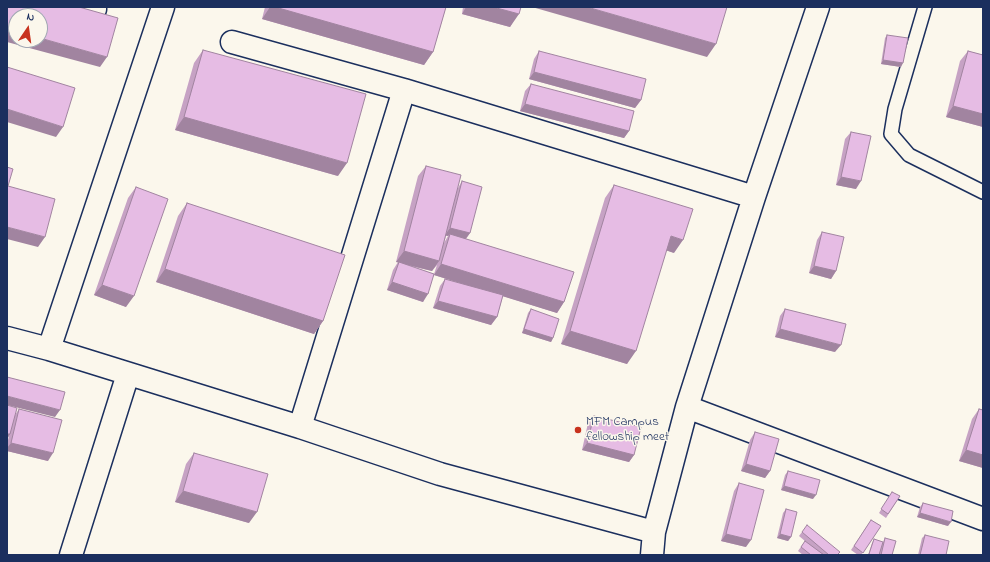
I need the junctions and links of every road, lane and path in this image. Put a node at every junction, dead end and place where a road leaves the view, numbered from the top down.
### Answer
1 (162, 7) edge
2 (818, 7) edge
3 (925, 7) edge
4 (232, 42) dead end
5 (404, 90) junction
6 (983, 192) edge
7 (754, 197) junction
8 (7, 338) edge
9 (49, 349) junction
10 (128, 374) junction
11 (687, 407) junction
12 (300, 427) junction
13 (983, 519) edge
14 (654, 532) junction
15 (71, 555) edge
16 (652, 555) edge

1 - 9 street
2 - 7 street
3 - 6 lane
4 - 5 street
5 - 7 street
5 - 12 street
7 - 11 street
8 - 9 street
9 - 10 street
10 - 12 street
10 - 15 street
11 - 13 street
11 - 14 street
12 - 14 street
14 - 16 street

